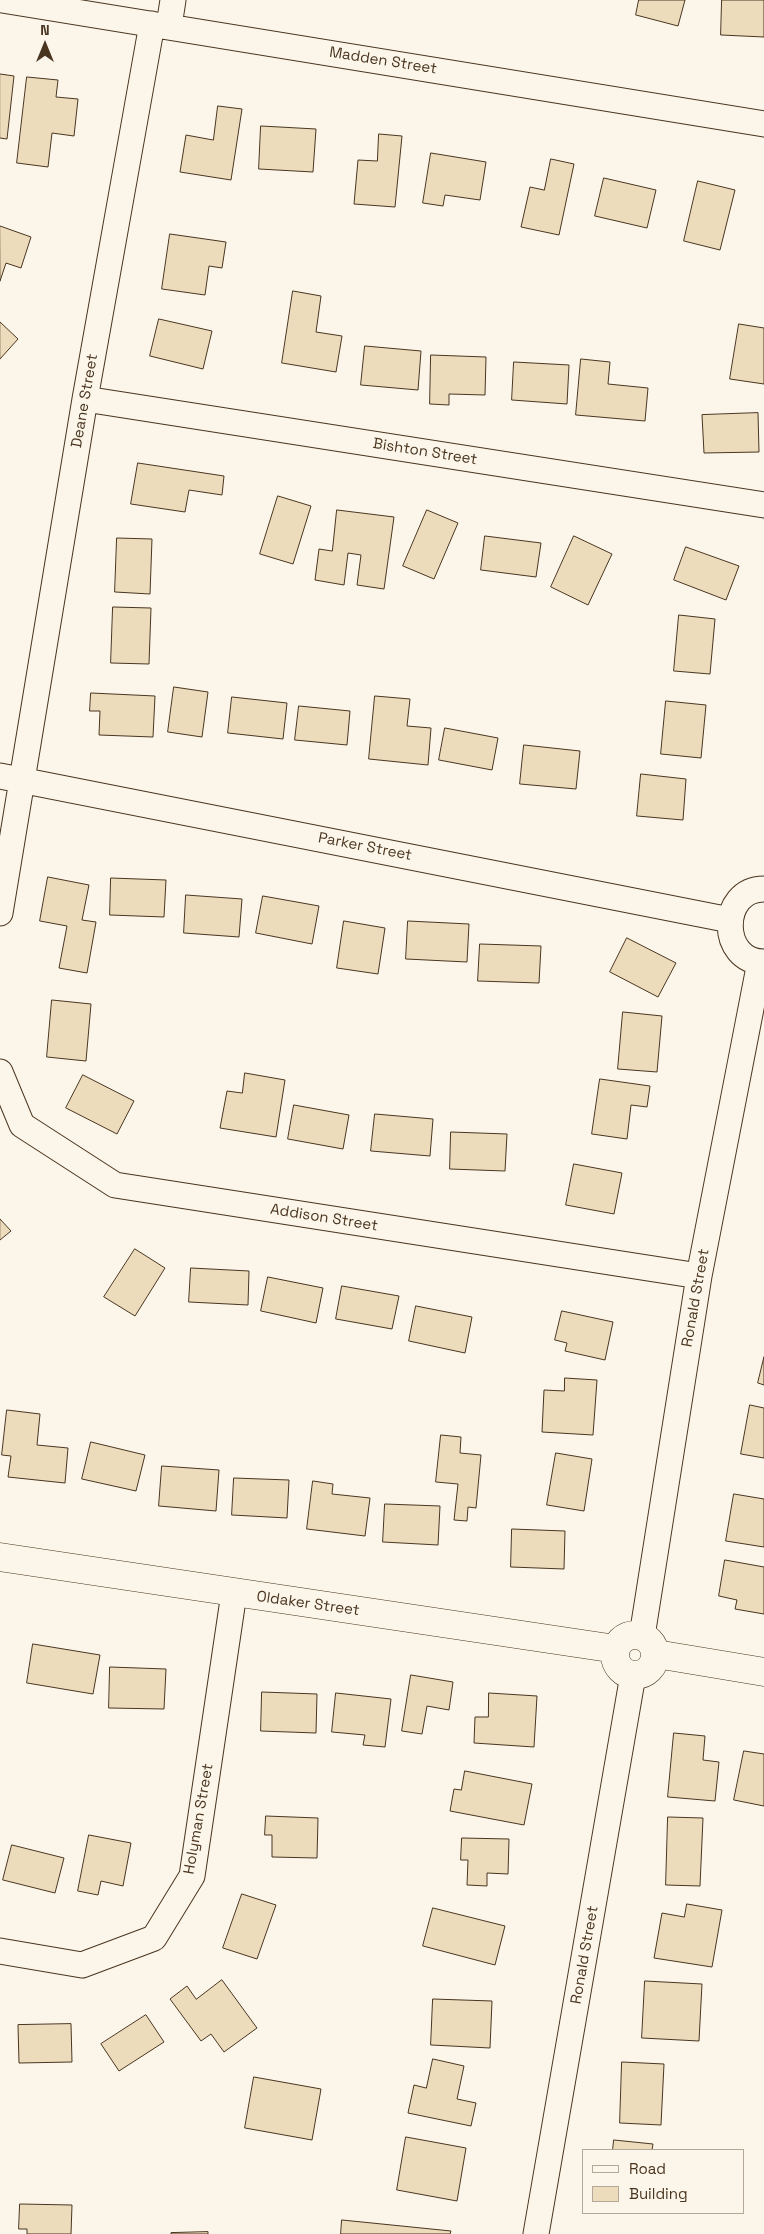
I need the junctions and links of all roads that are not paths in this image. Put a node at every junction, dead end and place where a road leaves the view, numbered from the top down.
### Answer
1 (2, 0) edge
2 (173, 0) edge
3 (160, 25) junction
4 (764, 124) edge
5 (85, 398) junction
6 (764, 505) edge
7 (11, 778) edge
8 (764, 889) edge
9 (0, 913) edge
10 (730, 920) junction
11 (762, 962) edge
12 (0, 1072) edge
13 (699, 1276) junction
14 (0, 1557) edge
15 (234, 1593) junction
16 (649, 1645) junction
17 (616, 1649) junction
18 (764, 1672) edge
19 (634, 1675) junction
20 (0, 1951) edge
21 (536, 2234) edge

1 - 3 street, Madden Street
2 - 3 street, Deane Street
3 - 4 street, Madden Street
3 - 5 street, Deane Street
5 - 6 street, Bishton Street
5 - 7 street, Deane Street
7 - 9 street
7 - 10 street, Parker Street
8 - 10 street
10 - 11 street
11 - 13 street, Ronald Street
12 - 13 street, Addison Street
13 - 16 street, Ronald Street
14 - 15 street, Oldaker Street
15 - 17 street, Oldaker Street
15 - 20 street, Holyman Street
16 - 17 street
16 - 18 street
16 - 19 street
17 - 19 street
19 - 21 street, Ronald Street

